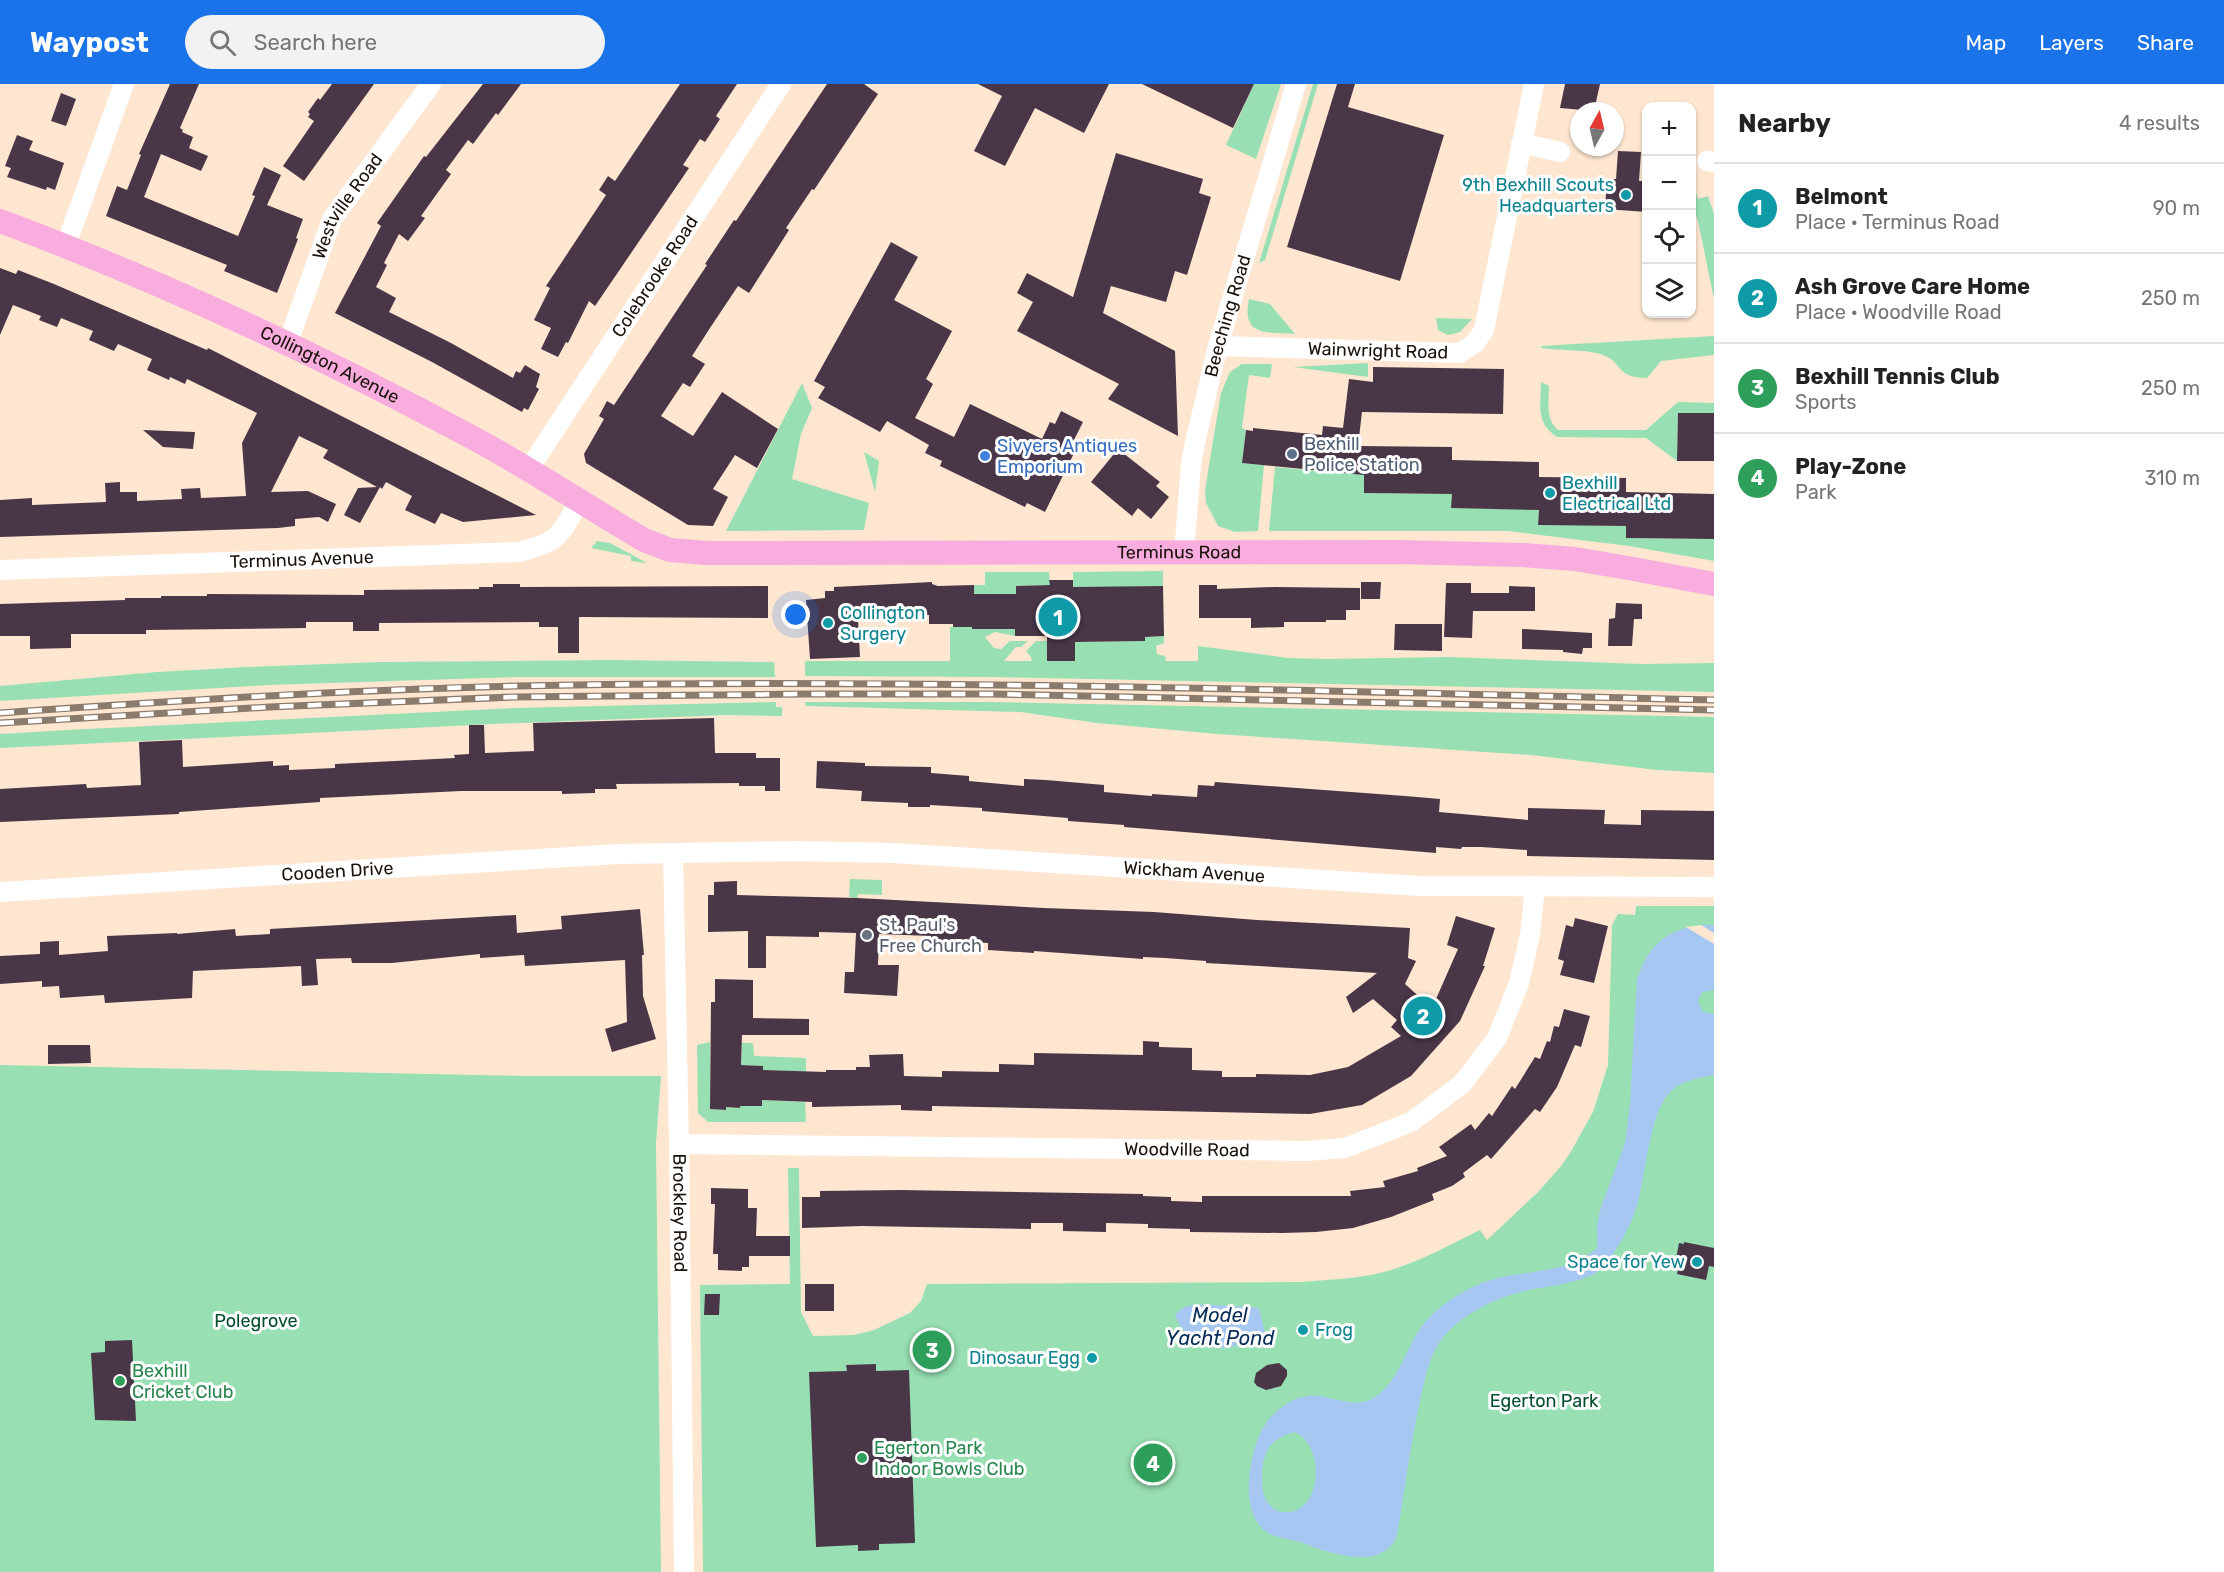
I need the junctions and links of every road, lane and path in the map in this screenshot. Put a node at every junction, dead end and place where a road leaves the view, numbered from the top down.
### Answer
1 (124, 84) edge
2 (431, 84) edge
3 (781, 84) edge
4 (1296, 84) edge
5 (1534, 84) edge
6 (1521, 143) junction
7 (1560, 152) dead end
8 (0, 221) edge
9 (66, 245) junction
10 (288, 343) junction
11 (1218, 346) junction
12 (529, 469) junction
13 (579, 501) junction
14 (644, 540) joint
15 (1184, 553) junction
16 (0, 570) edge
17 (1714, 584) edge
18 (673, 853) junction
19 (1535, 886) junction
20 (1714, 887) edge
21 (0, 892) edge
22 (679, 1144) junction
23 (684, 1572) edge

1 - 9 street
2 - 10 street, Westville Road
3 - 12 street, Colebrooke Road
4 - 11 street, Beeching Road
5 - 6 street, Wainwright Road
6 - 7 street
6 - 11 street, Wainwright Road
8 - 9 main road, Collington Avenue
9 - 10 main road, Collington Avenue
10 - 12 main road, Collington Avenue
11 - 15 street, Beeching Road
12 - 13 main road, Collington Avenue
13 - 14 main road, Collington Avenue
13 - 16 street, Terminus Avenue
14 - 15 main road, Terminus Road
15 - 17 main road, Terminus Road
18 - 19 street, Wickham Avenue
18 - 21 street, Cooden Drive
18 - 22 street, Brockley Road
19 - 20 street, Wickham Avenue
19 - 22 street, Woodville Road
22 - 23 street, Brockley Road

